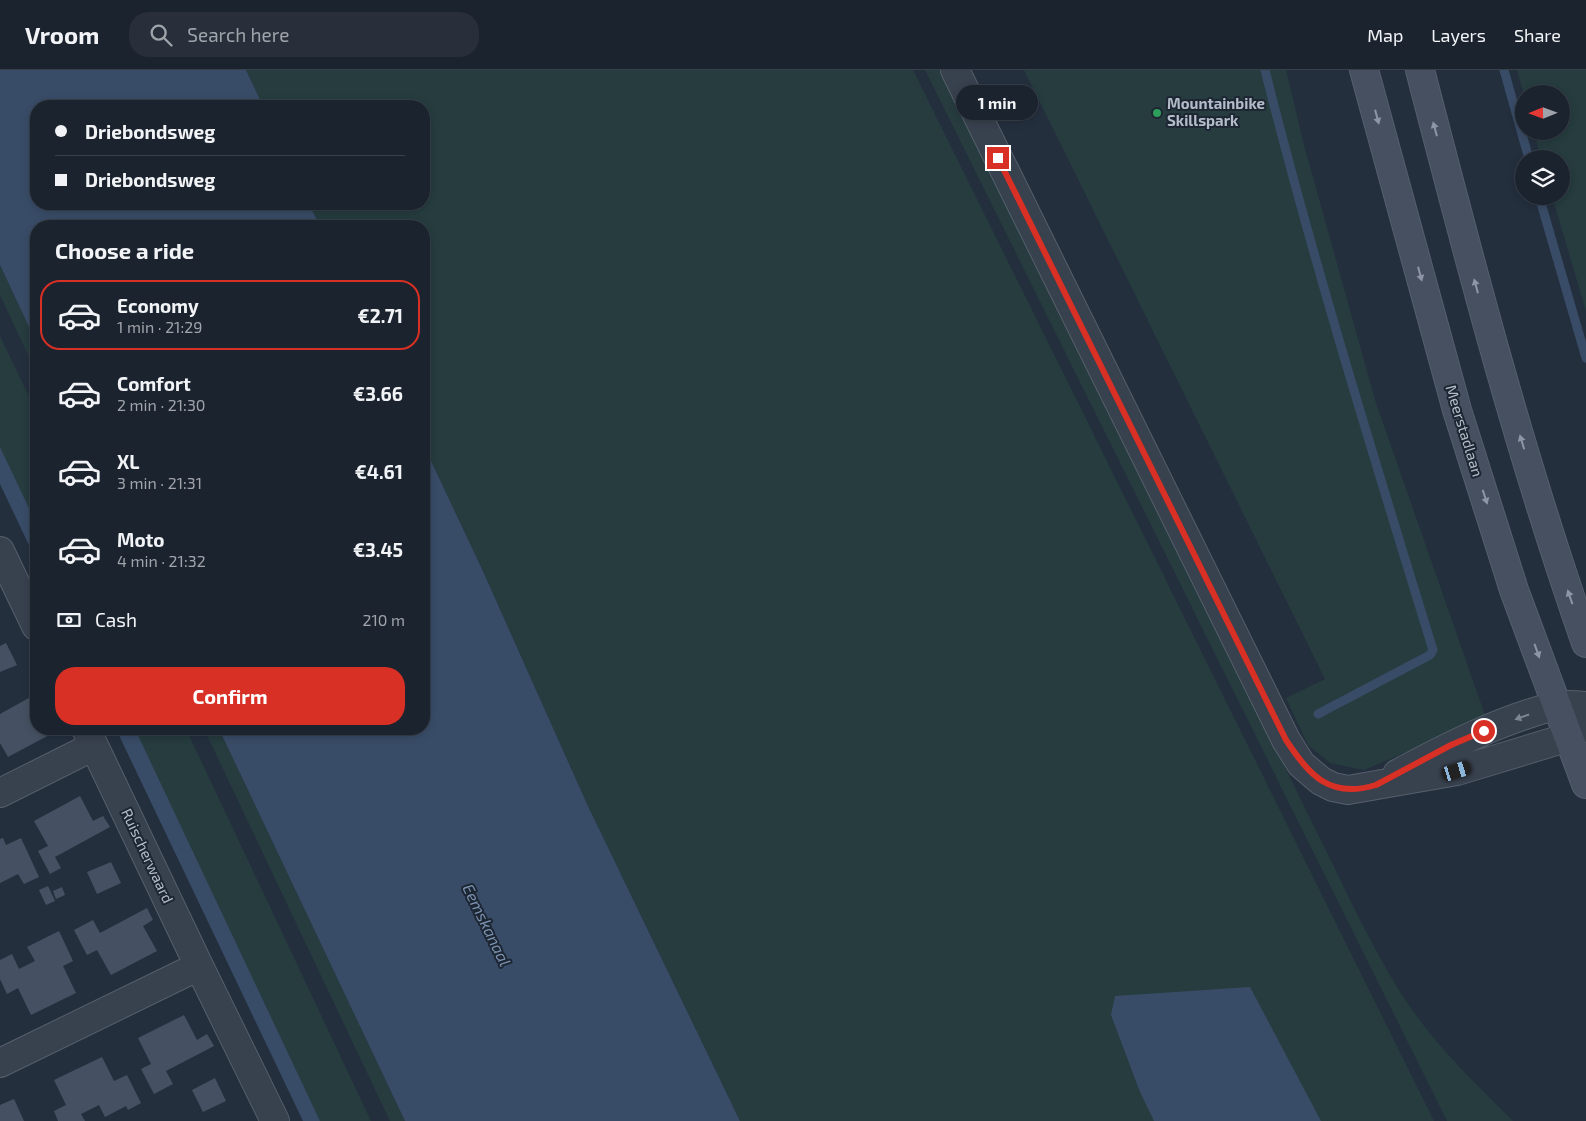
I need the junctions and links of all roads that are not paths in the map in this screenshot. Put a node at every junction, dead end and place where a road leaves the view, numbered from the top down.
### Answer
1 (955, 70) edge
2 (1364, 70) edge
3 (1420, 70) edge
4 (0, 552) edge
5 (30, 614) edge
6 (1586, 643) edge
7 (1557, 705) junction
8 (1586, 706) edge
9 (1578, 730) edge
10 (90, 737) edge
11 (1586, 784) edge
12 (1376, 785) junction
13 (0, 793) edge
14 (199, 966) junction
15 (0, 1063) edge
16 (275, 1121) edge

1 - 12 street
2 -> 7 main road, Meerstadlaan
6 -> 3 main road
4 - 5 street
7 - 8 street
7 - 9 main road, Meerstadlaan
7 -> 12 street
9 - 11 main road, Meerstadlaan
9 - 12 street
10 - 13 street, Ruischerwaard
10 - 14 street, Ruischerwaard
14 - 15 street
14 - 16 street, Ruischerwaard

